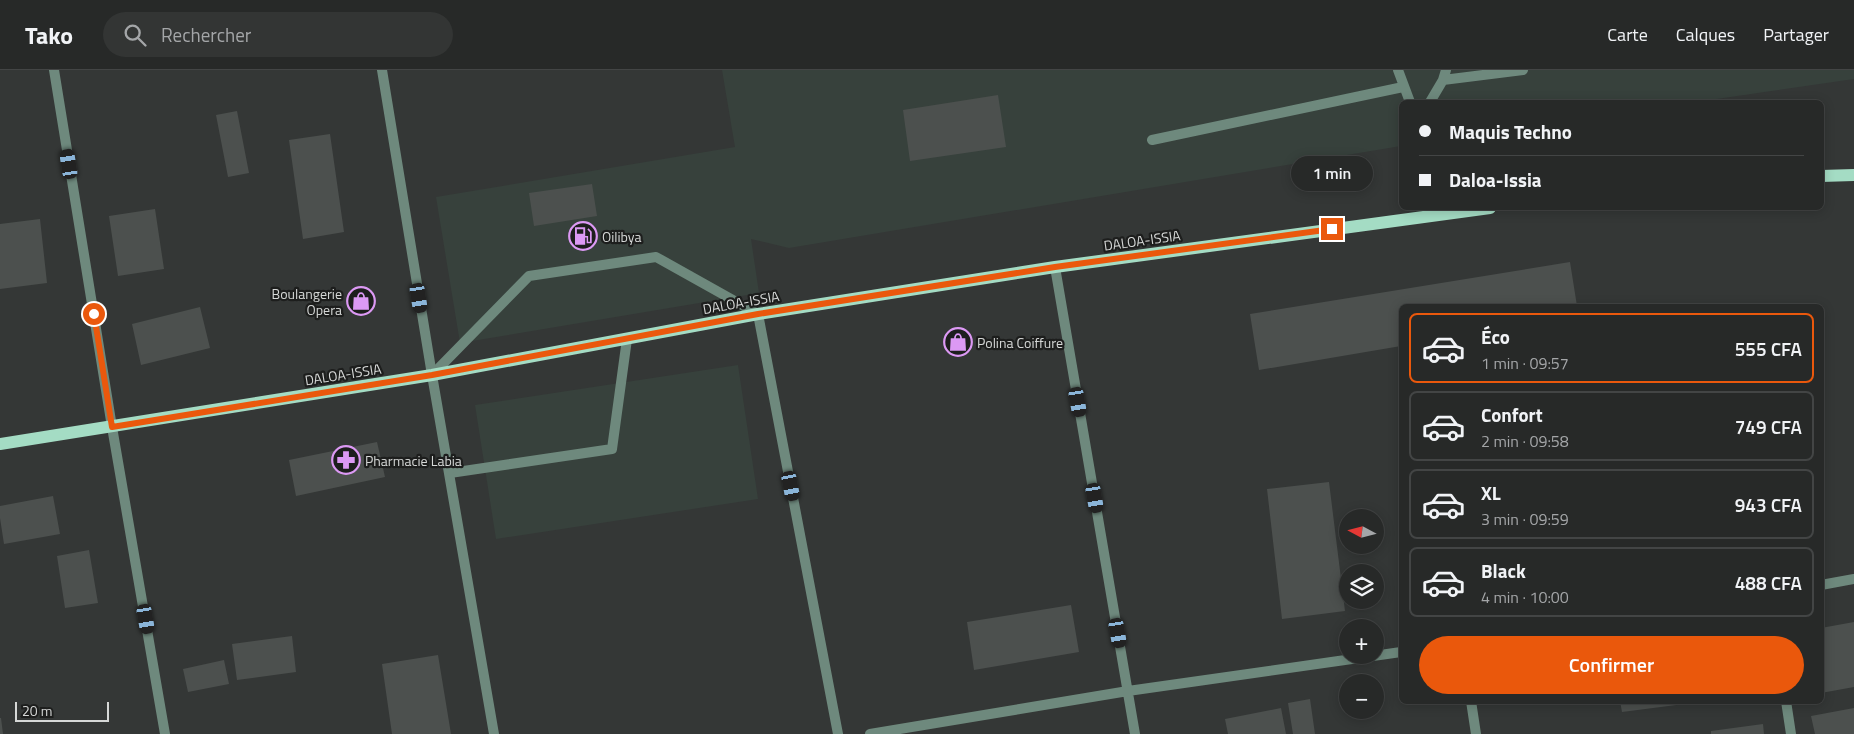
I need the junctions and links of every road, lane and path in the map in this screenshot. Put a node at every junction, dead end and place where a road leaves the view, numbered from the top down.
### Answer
1 (54, 70) edge
2 (382, 70) edge
3 (1398, 70) edge
4 (1523, 70) edge
5 (1444, 75) edge
6 (1403, 86) junction
7 (1409, 100) edge
8 (1431, 100) edge
9 (1152, 140) dead end
10 (1854, 175) edge
11 (1824, 176) edge
12 (1450, 210) edge
13 (1430, 211) edge
14 (1055, 267) junction
15 (758, 314) junction
16 (628, 339) junction
17 (432, 375) junction
18 (112, 427) junction
19 (0, 444) edge
20 (450, 473) junction
21 (1854, 579) edge
22 (1824, 584) edge
23 (1399, 652) edge
24 (1128, 691) junction
25 (1471, 704) edge
26 (1787, 704) edge
27 (166, 734) edge
28 (494, 734) edge
29 (838, 734) edge
30 (870, 734) edge
31 (1135, 734) edge
32 (1476, 734) edge
33 (1792, 734) edge

1 - 18 street
2 - 17 street
3 - 6 street
4 - 5 street
5 - 8 street
6 - 7 street
6 - 9 street
10 - 11 main road
12 - 13 main road, DALOA-ISSIA
13 - 14 main road, DALOA-ISSIA
14 - 15 main road, DALOA-ISSIA
14 - 24 street
15 - 16 main road, DALOA-ISSIA
15 - 17 street
15 - 29 street
16 - 17 main road, DALOA-ISSIA
16 - 20 street
17 - 18 main road, DALOA-ISSIA
17 - 20 street
18 - 19 main road, DALOA-ISSIA
18 - 27 street
20 - 28 street
21 - 22 street
23 - 24 street
24 - 30 street
24 - 31 street
25 - 32 street
26 - 33 street

